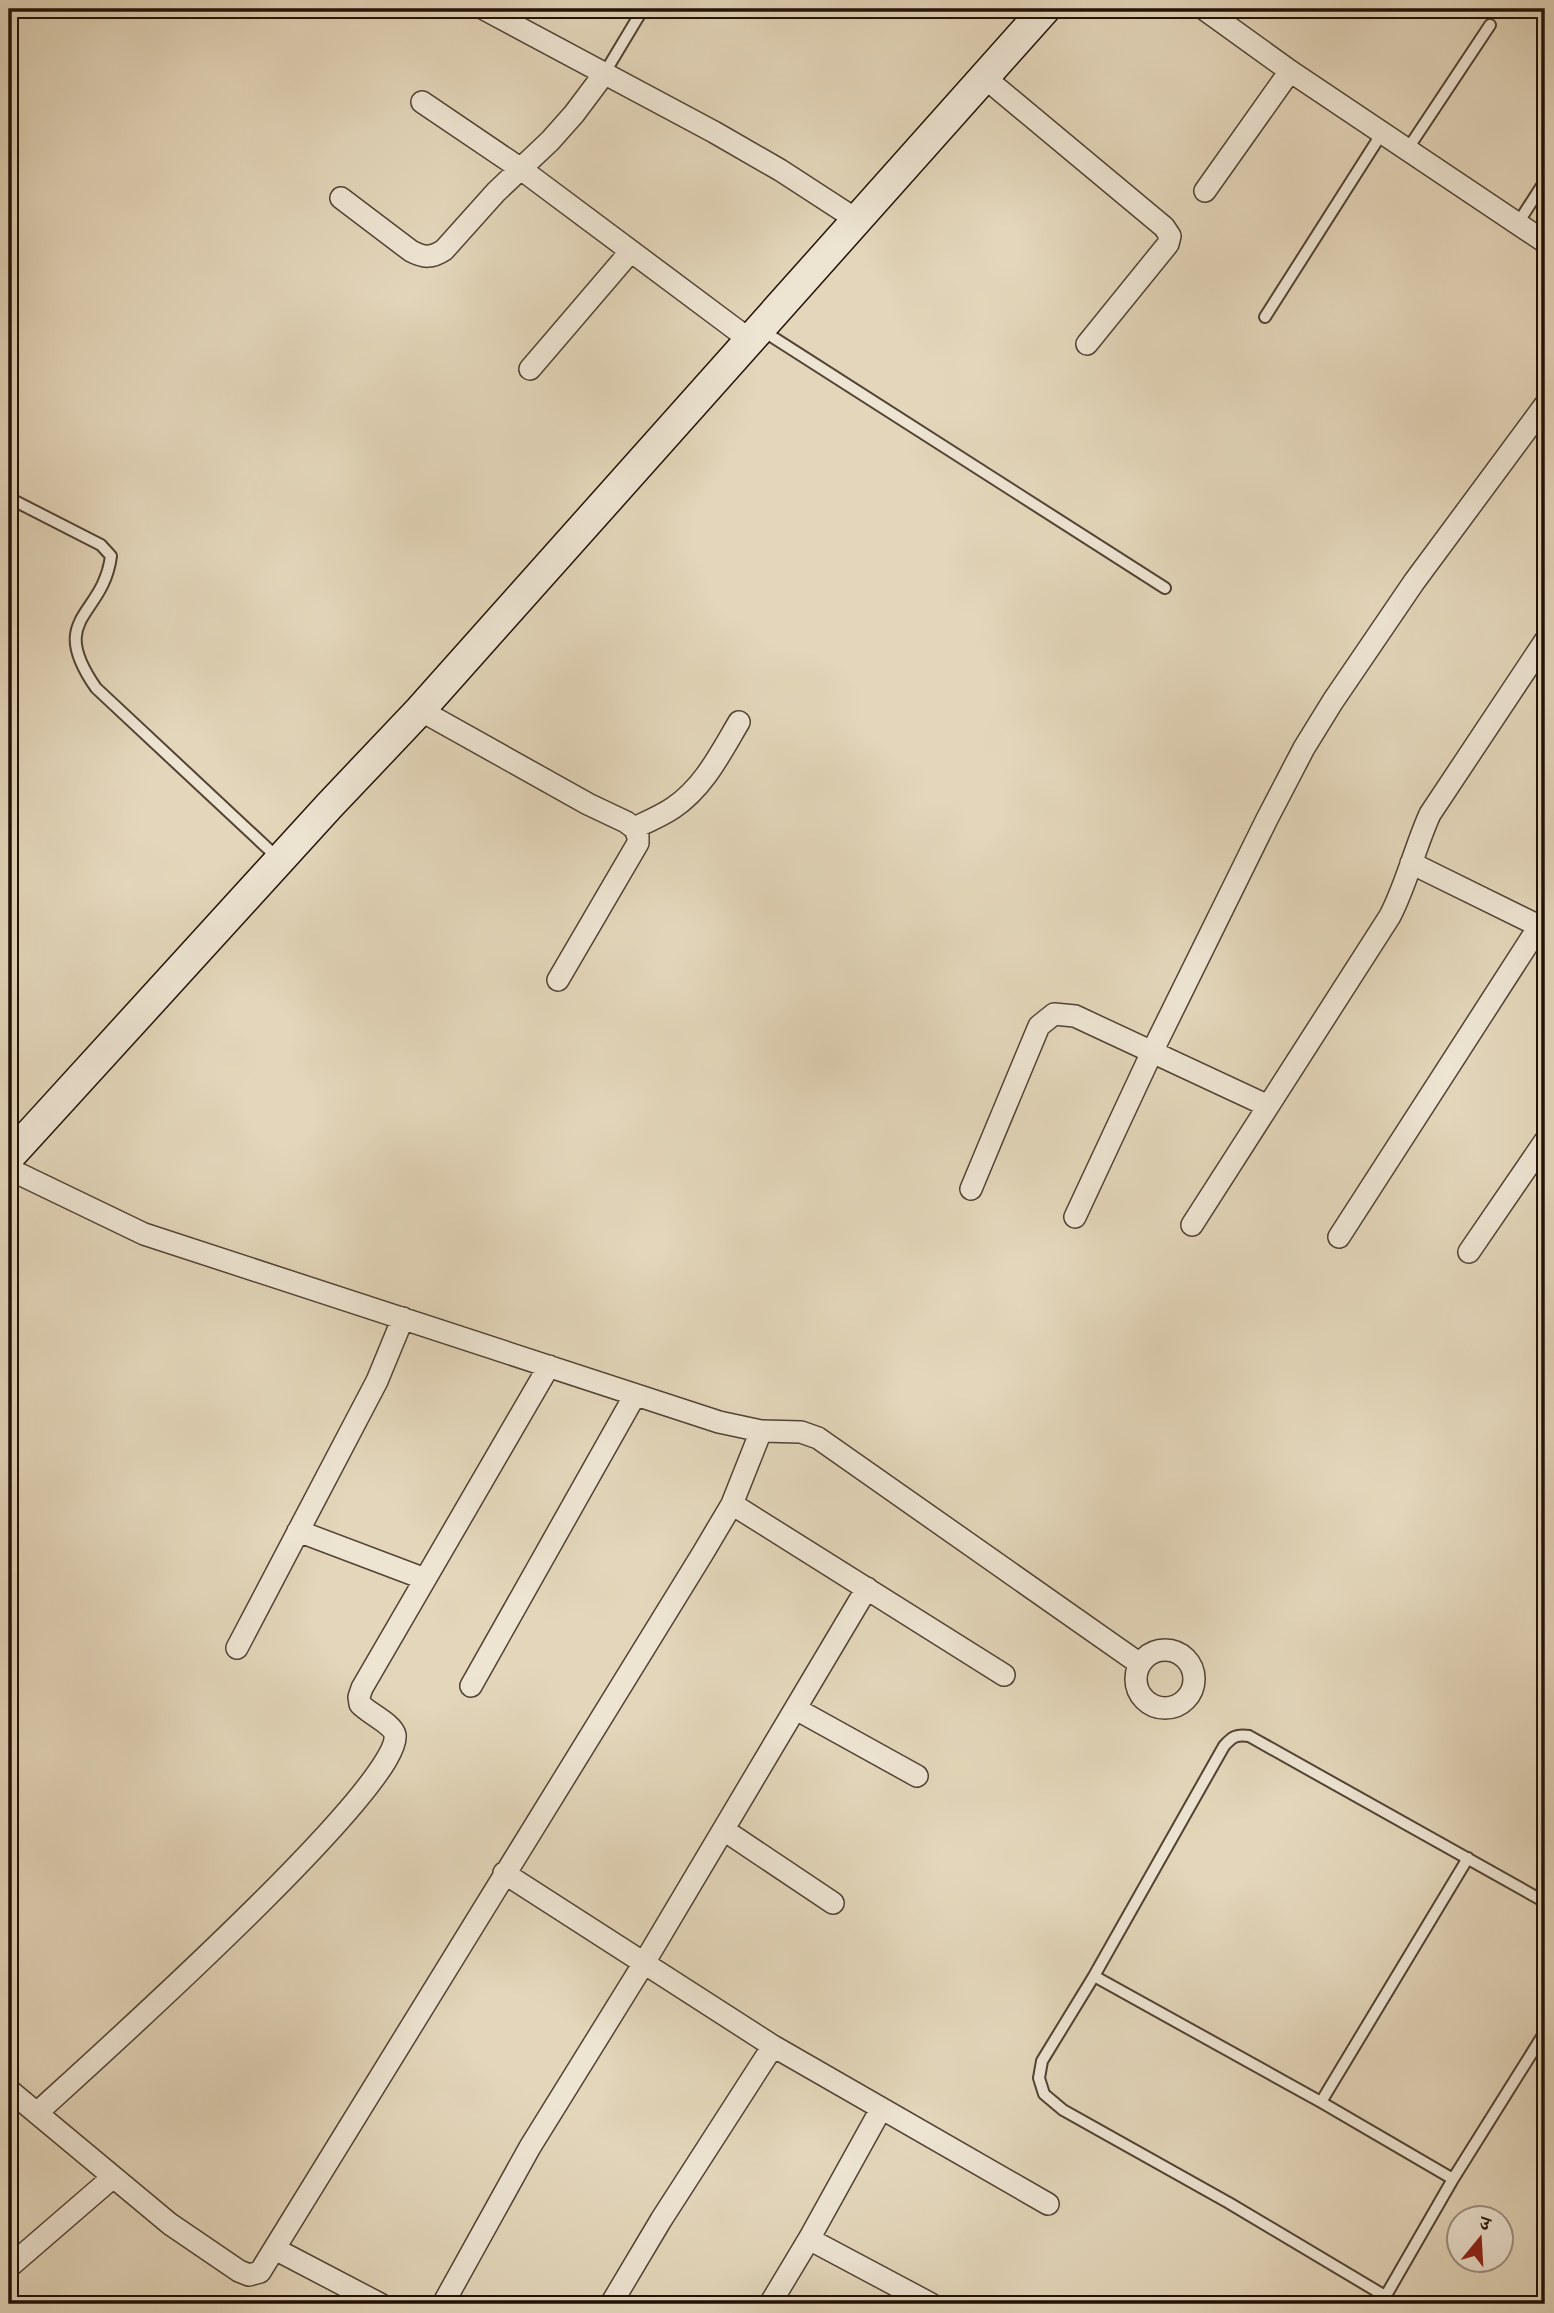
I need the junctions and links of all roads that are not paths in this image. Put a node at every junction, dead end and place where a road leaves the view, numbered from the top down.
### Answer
1 (484, 9) edge
2 (643, 9) edge
3 (1045, 9) edge
4 (1204, 9) edge
5 (1490, 25) dead end
6 (1290, 71) junction
7 (604, 74) junction
8 (984, 77) junction
9 (422, 102) dead end
10 (1382, 133) junction
11 (1407, 150) junction
12 (521, 169) junction
13 (1545, 181) edge
14 (1205, 191) dead end
15 (341, 198) dead end
16 (857, 220) junction
17 (1518, 223) junction
18 (1545, 242) edge
19 (631, 251) junction
20 (1265, 317) dead end
21 (755, 335) junction
22 (1087, 344) dead end
23 (530, 369) dead end
24 (1545, 405) edge
25 (9, 498) edge
26 (1165, 588) dead end
27 (1545, 641) edge
28 (420, 710) junction
29 (739, 722) dead end
30 (634, 828) junction
31 (280, 860) junction
32 (1411, 863) junction
33 (1542, 927) edge
34 (558, 979) dead end
35 (1152, 1052) junction
36 (1268, 1106) junction
37 (1545, 1141) edge
38 (9, 1157) edge
39 (9, 1169) edge
40 (971, 1189) dead end
41 (1076, 1217) dead end
42 (1192, 1225) dead end
43 (1339, 1237) dead end
44 (1469, 1252) dead end
45 (403, 1318) junction
46 (549, 1366) junction
47 (635, 1395) junction
48 (761, 1431) junction
49 (732, 1504) junction
50 (298, 1531) junction
51 (425, 1579) junction
52 (867, 1588) junction
53 (237, 1648) dead end
54 (1140, 1664) dead end
55 (1004, 1675) dead end
56 (471, 1686) dead end
57 (796, 1709) junction
58 (917, 1776) dead end
59 (724, 1830) junction
60 (1468, 1858) junction
61 (504, 1873) junction
62 (1545, 1902) edge
63 (833, 1903) dead end
64 (644, 1963) junction
65 (1094, 1976) junction
66 (1545, 2032) edge
67 (773, 2046) junction
68 (9, 2090) edge
69 (1321, 2102) junction
70 (881, 2109) junction
71 (38, 2112) junction
72 (113, 2178) junction
73 (1453, 2179) junction
74 (1048, 2204) dead end
75 (809, 2239) junction
76 (275, 2249) junction
77 (9, 2267) edge
78 (1383, 2300) edge
79 (380, 2304) edge
80 (443, 2304) edge
81 (611, 2304) edge
82 (770, 2304) edge
83 (931, 2304) edge

1 - 7 street
2 - 7 lane
3 - 8 street
4 - 6 street
5 - 11 lane
6 - 10 street
6 - 14 street
7 - 12 street
7 - 16 street
8 - 16 street
8 - 22 street
9 - 12 street
10 - 11 street
10 - 20 lane
11 - 17 street
12 - 15 street
12 - 19 street
13 - 17 lane
16 - 21 street
17 - 18 street
19 - 21 street
19 - 23 street
21 - 26 lane
21 - 28 street
24 - 35 street
25 - 31 lane
27 - 32 street
28 - 30 street
28 - 31 street
29 - 30 street
30 - 34 street
31 - 38 street
32 - 33 street
32 - 36 street
33 - 43 street
35 - 36 street
35 - 40 street
35 - 41 street
36 - 42 street
37 - 44 street
39 - 45 street
45 - 46 street
45 - 50 street
46 - 47 street
46 - 51 street
47 - 48 street
47 - 56 street
48 - 49 street
48 - 54 street
49 - 52 street
49 - 61 street
50 - 51 street
50 - 53 street
51 - 71 street
52 - 55 street
52 - 57 street
57 - 58 street
57 - 59 street
59 - 63 street
59 - 64 street
60 - 62 lane
60 - 65 lane
60 - 69 lane
61 - 64 street
61 - 76 street
64 - 67 street
64 - 80 street
65 - 69 lane
65 - 78 lane
66 - 73 lane
67 - 70 street
67 - 81 street
68 - 71 street
69 - 73 lane
70 - 74 street
70 - 75 street
71 - 72 street
72 - 76 street
72 - 77 street
73 - 78 lane
75 - 82 street
75 - 83 street
76 - 79 street

